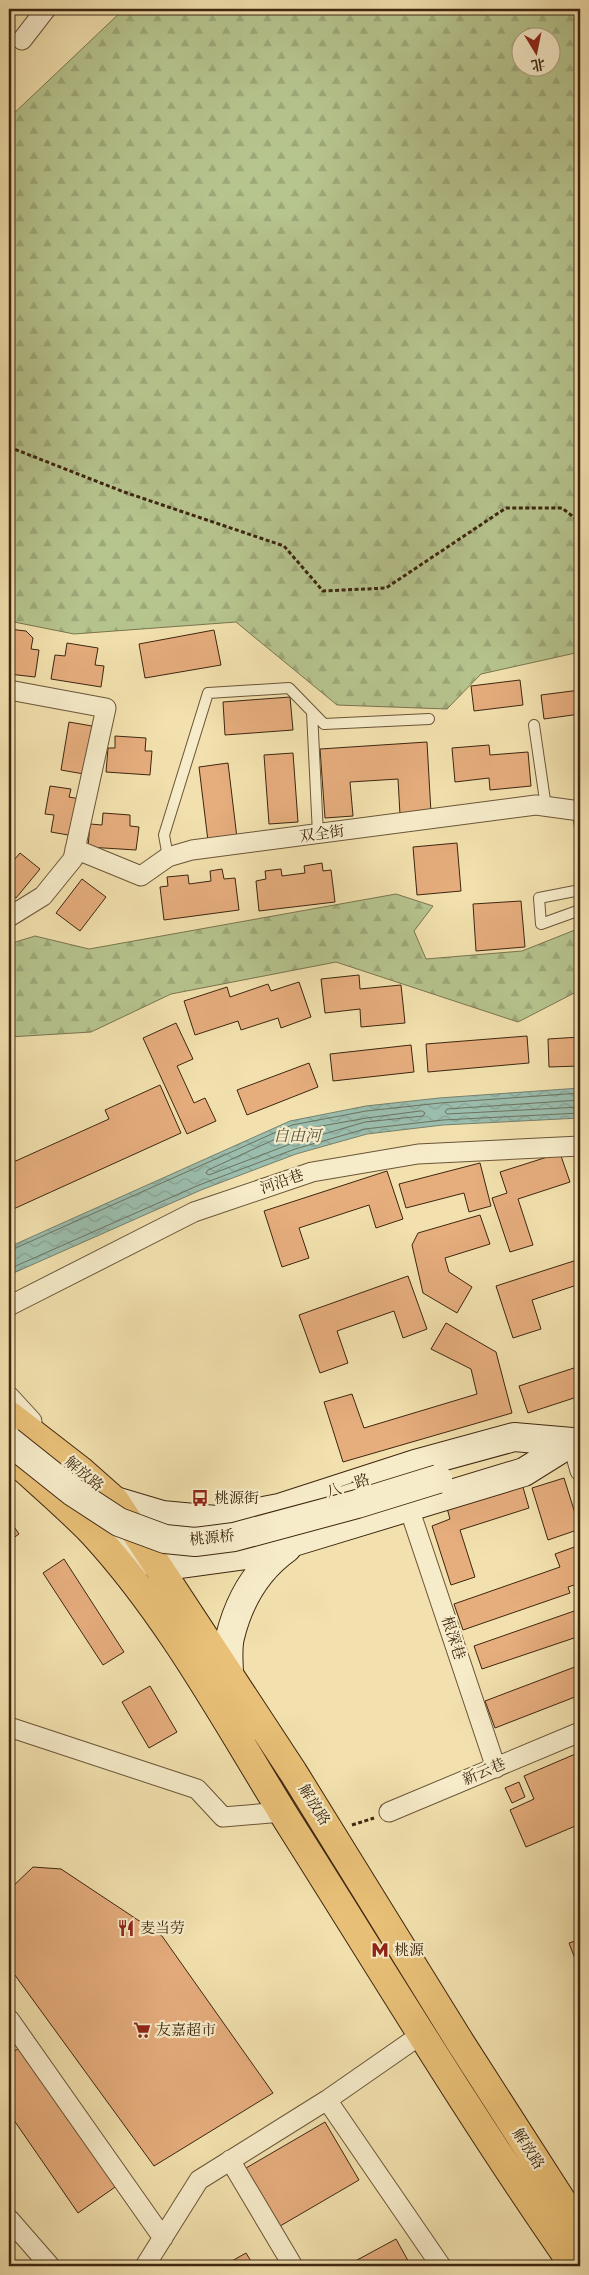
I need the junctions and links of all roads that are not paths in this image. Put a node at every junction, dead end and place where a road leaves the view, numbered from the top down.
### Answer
1 (46, 9) edge
2 (22, 40) dead end
3 (9, 690) edge
4 (312, 712) junction
5 (429, 719) dead end
6 (534, 725) dead end
7 (546, 807) junction
8 (580, 817) edge
9 (318, 834) junction
10 (75, 849) junction
11 (168, 857) junction
12 (579, 891) edge
13 (580, 904) edge
14 (580, 910) edge
15 (9, 917) edge
16 (580, 1146) edge
17 (9, 1306) edge
18 (9, 1396) edge
19 (9, 1415) edge
20 (576, 1440) edge
21 (9, 1441) edge
22 (9, 1455) edge
23 (80, 1470) junction
24 (580, 1472) edge
25 (115, 1501) junction
26 (279, 1508) junction
27 (409, 1508) junction
28 (92, 1533) junction
29 (299, 1540) junction
30 (156, 1562) junction
31 (170, 1634) junction
32 (229, 1676) junction
33 (9, 1728) edge
34 (580, 1732) edge
35 (496, 1768) junction
36 (282, 1812) junction
37 (389, 1812) road end
38 (9, 2019) edge
39 (422, 2034) junction
40 (328, 2100) junction
41 (230, 2160) junction
42 (9, 2219) edge
43 (580, 2229) edge
44 (163, 2238) junction
45 (572, 2265) edge
46 (50, 2266) edge
47 (145, 2266) edge
48 (293, 2266) edge
49 (440, 2266) edge

1 - 2 street
3 - 10 street
4 - 5 lane
4 - 9 lane
4 - 11 lane
6 - 7 lane
7 - 8 street, 双全街
7 - 9 street, 双全街
9 - 11 street, 双全街
10 - 11 street, 双全街
10 - 15 street
12 - 13 lane
12 - 14 lane
16 - 17 street, 河沿巷
18 - 23 street
19 - 23 main road, 解放路
20 - 21 main road, 桃源桥, bridge
20 - 24 street
20 - 26 main road, 八一路
20 - 27 main road
22 - 28 main road, 解放路
23 - 25 main road, 解放路
25 - 26 main road, 八一路
25 - 30 main road, 解放路
26 - 30 main road
27 - 29 main road
27 - 35 street, 根深巷
28 - 30 main road
28 - 31 main road, 解放路
29 - 30 main road
29 - 32 main road
30 - 31 main road
30 - 32 main road, 解放路
31 - 36 main road, 解放路
32 - 43 main road, 解放路
33 - 36 street
34 - 35 street, 新云巷
35 - 37 street, 新云巷
36 - 39 main road, 解放路
38 - 44 street
39 - 40 street
39 - 45 main road, 解放路
40 - 41 street
40 - 49 street
41 - 44 street
41 - 48 street
42 - 46 street
44 - 47 street

